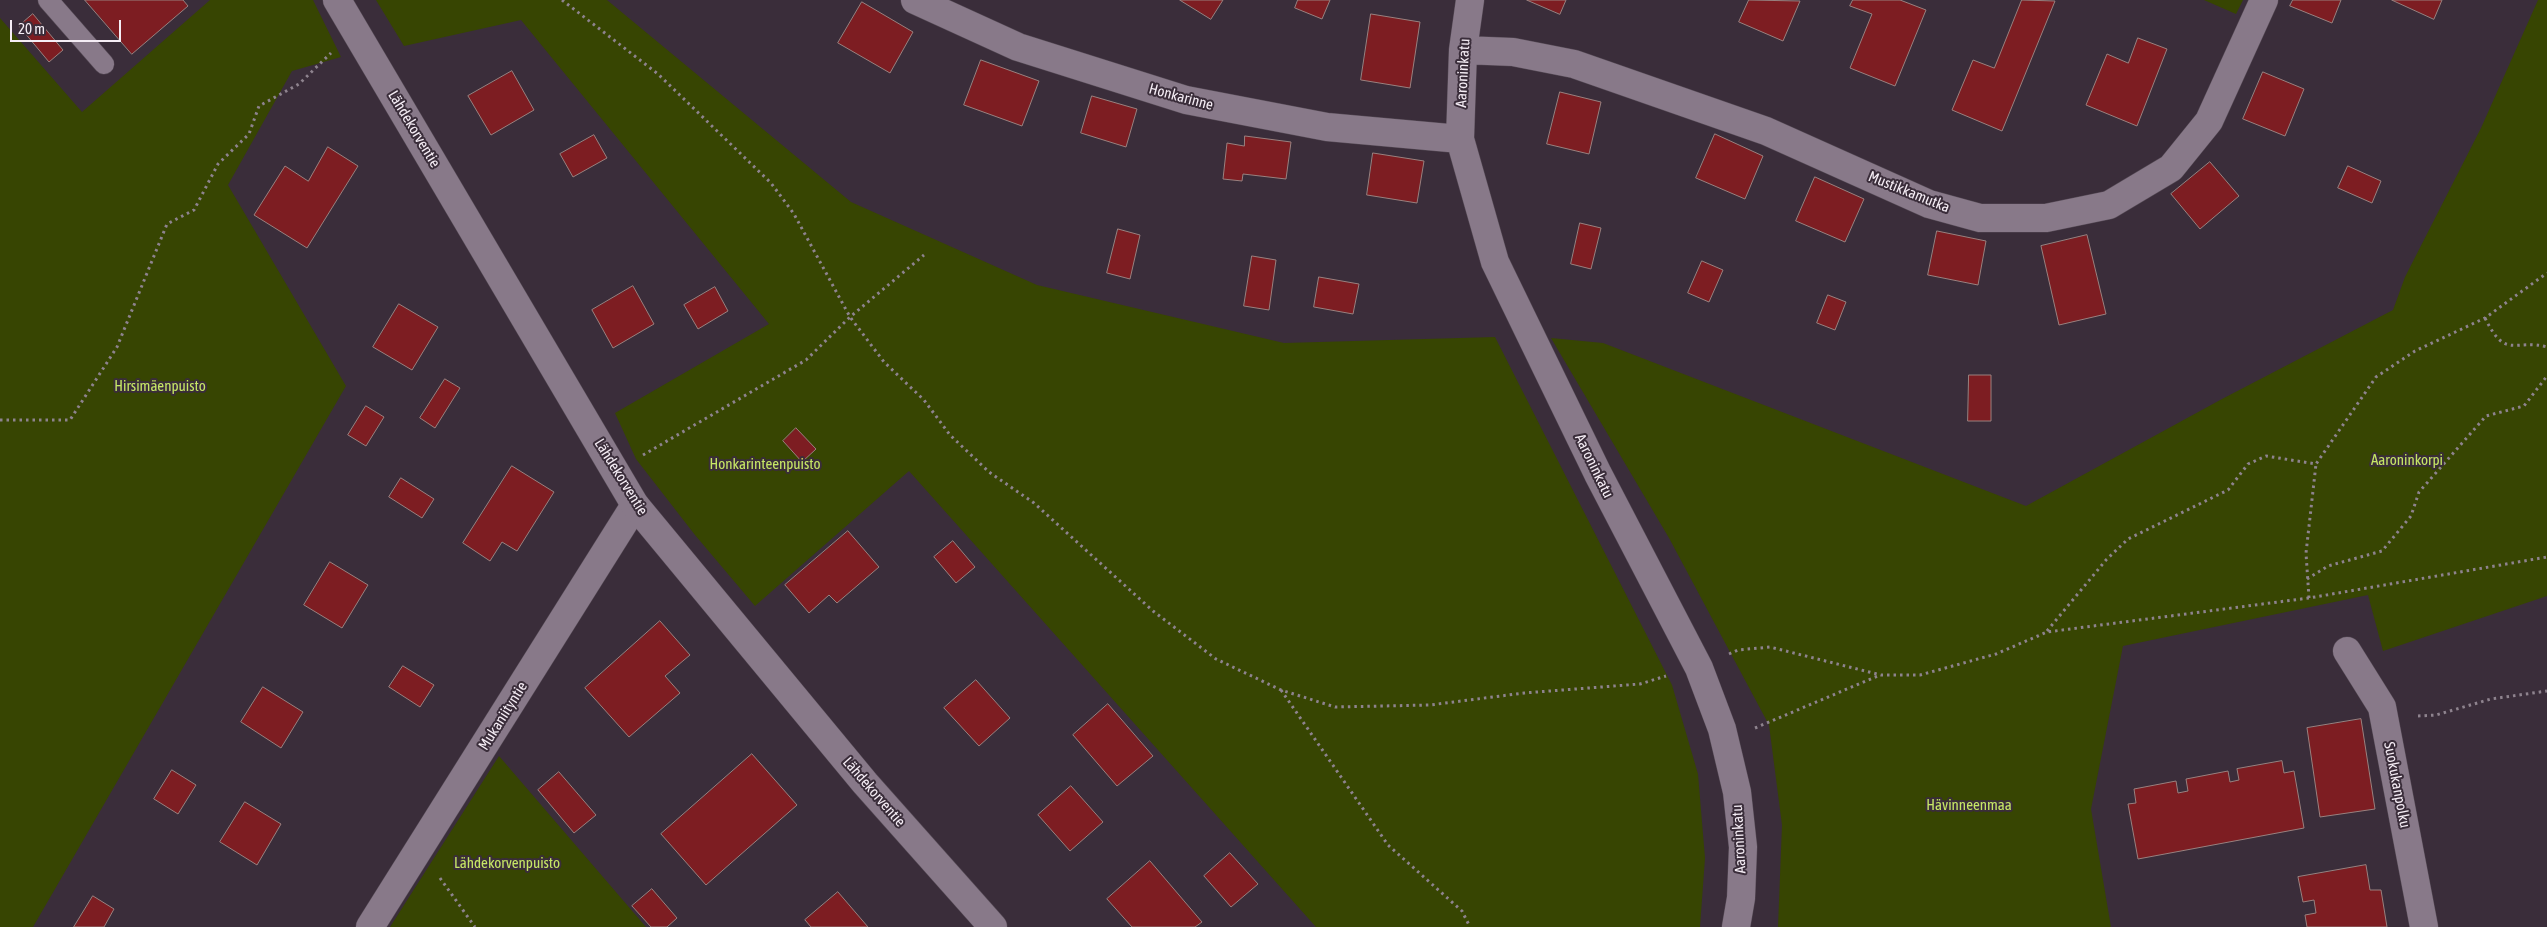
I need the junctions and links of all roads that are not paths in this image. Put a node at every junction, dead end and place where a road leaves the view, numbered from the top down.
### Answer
1 (48, 0) edge
2 (337, 0) edge
3 (915, 0) edge
4 (1470, 0) edge
5 (2264, 0) edge
6 (1463, 50) junction
7 (104, 64) dead end
8 (1460, 139) junction
9 (635, 505) junction
10 (2347, 652) dead end
11 (370, 927) edge
12 (993, 927) edge
13 (1736, 927) edge
14 (2424, 927) edge

1 - 7 lane
2 - 9 street, Lähdekorventie
3 - 8 street, Honkarinne
4 - 6 street, Aaroninkatu
5 - 6 street, Mustikkamutka
6 - 8 street, Aaroninkatu
8 - 13 street, Aaroninkatu
9 - 11 street, Mukaniityntie
9 - 12 street, Lähdekorventie
10 - 14 street, Suokukanpolku

